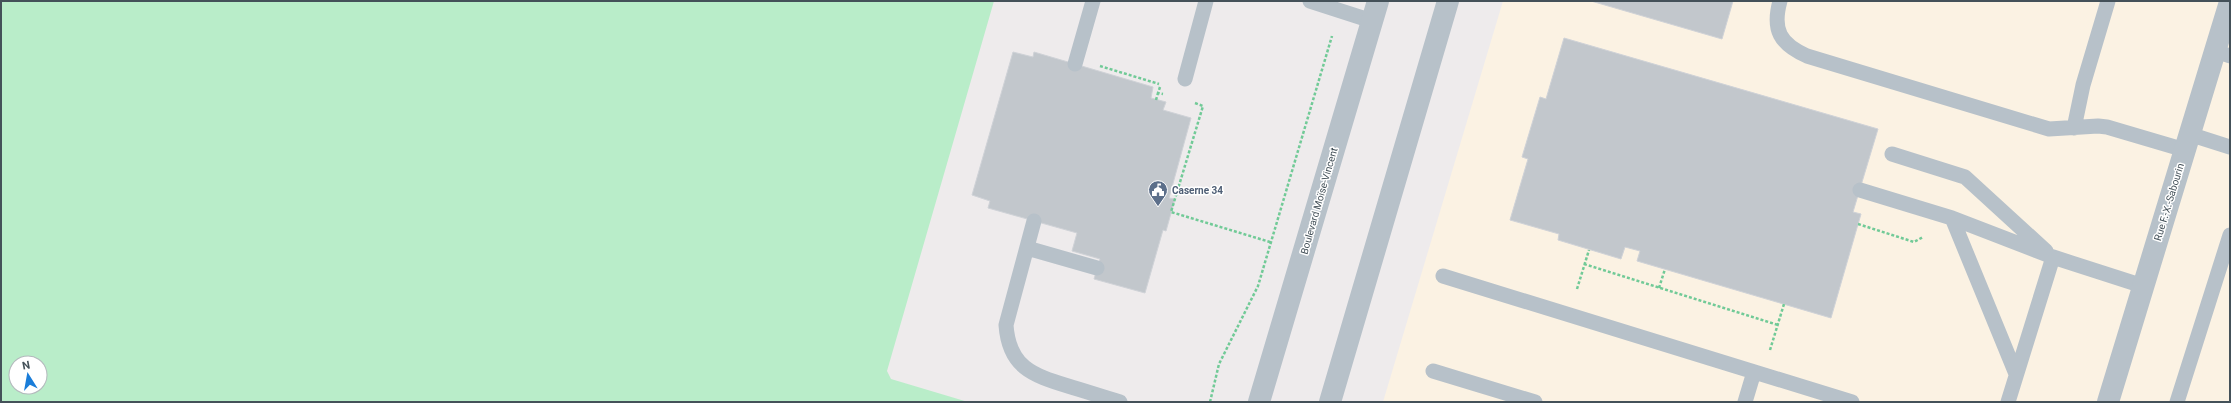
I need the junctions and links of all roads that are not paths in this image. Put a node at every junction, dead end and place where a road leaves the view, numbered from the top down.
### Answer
1 (1093, 1) edge
2 (1206, 1) edge
3 (1310, 1) edge
4 (1448, 1) edge
5 (1780, 1) edge
6 (2108, 1) edge
7 (2230, 2) edge
8 (1375, 11) edge
9 (2223, 54) edge
10 (1075, 64) dead end
11 (1185, 79) dead end
12 (2074, 128) junction
13 (2187, 142) junction
14 (2230, 147) edge
15 (1892, 154) dead end
16 (1860, 190) dead end
17 (1952, 218) junction
18 (1034, 221) dead end
19 (2230, 235) edge
20 (1027, 248) junction
21 (2053, 257) junction
22 (1097, 268) dead end
23 (1443, 276) dead end
24 (2143, 286) junction
25 (1433, 371) dead end
26 (1754, 372) junction
27 (2016, 374) junction
28 (1120, 402) edge
29 (1259, 402) edge
30 (1330, 402) edge
31 (1535, 402) edge
32 (1745, 402) edge
33 (1852, 402) edge
34 (2008, 402) edge
35 (2108, 402) edge
36 (2177, 402) edge

1 - 10 lane
2 - 11 lane
3 - 8 lane
4 - 30 street
5 - 12 lane
6 - 12 lane
7 - 9 street, Rue F.-X.-Sabourin
8 - 29 street, Boulevard Moïse-Vincent
9 - 13 street, Rue F.-X.-Sabourin
12 - 13 lane
13 - 14 lane
13 - 24 street, Rue F.-X.-Sabourin
15 - 21 lane
16 - 17 lane
17 - 21 lane
17 - 27 lane
18 - 20 lane
19 - 36 lane
20 - 22 lane
20 - 28 lane
21 - 24 lane
21 - 27 lane
23 - 26 lane
24 - 35 street, Rue F.-X.-Sabourin
25 - 31 lane
26 - 32 lane
26 - 33 lane
27 - 34 lane

